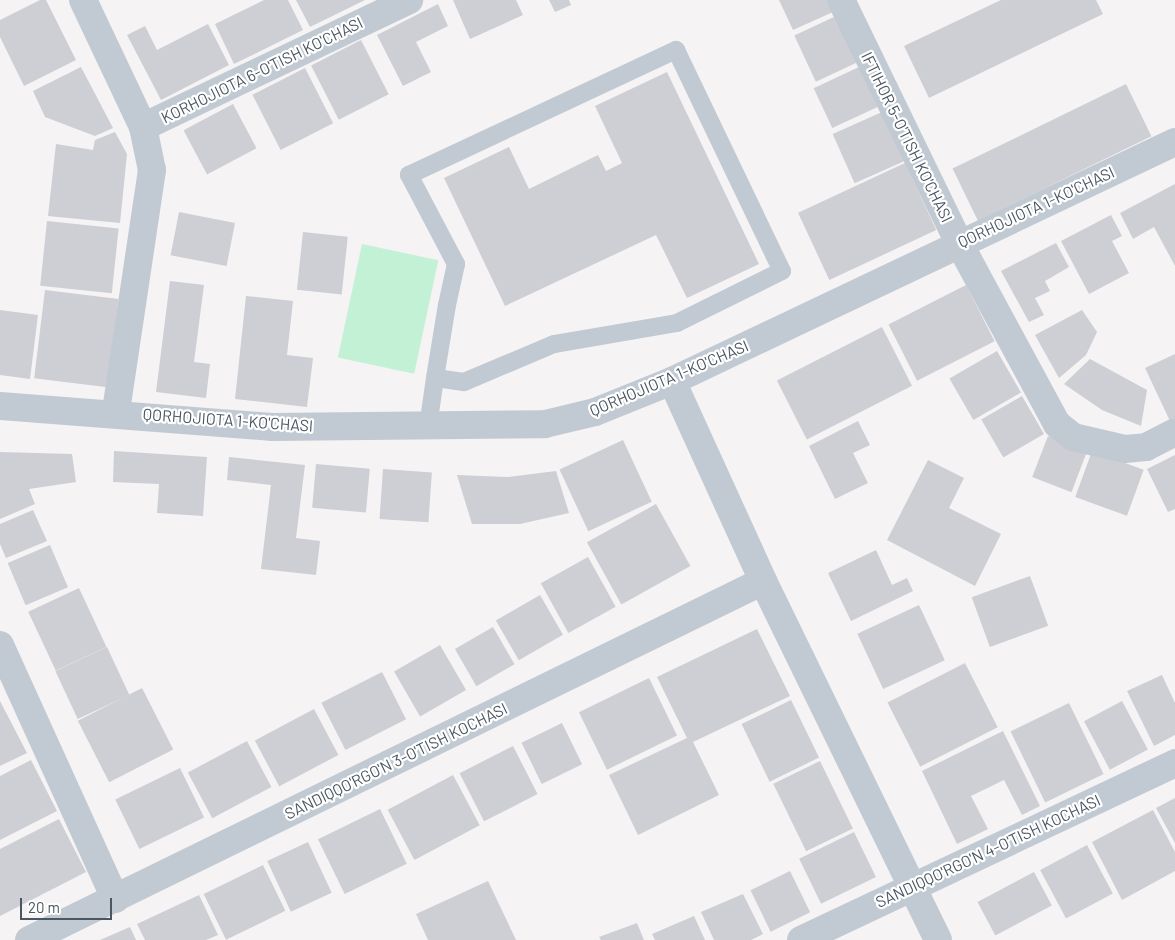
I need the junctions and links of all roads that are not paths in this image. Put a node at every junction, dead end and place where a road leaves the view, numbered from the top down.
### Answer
1 (83, 0) edge
2 (409, 0) edge
3 (841, 0) edge
4 (143, 127) junction
5 (1175, 142) edge
6 (959, 243) junction
7 (435, 378) junction
8 (672, 381) junction
9 (0, 406) edge
10 (116, 412) junction
11 (428, 427) junction
12 (1175, 432) edge
13 (763, 581) junction
14 (0, 645) edge
15 (1175, 763) edge
16 (911, 887) junction
17 (116, 899) junction
18 (29, 940) edge
19 (800, 940) edge
20 (938, 940) edge

1 - 4 street, KORHOJIOTA 6-O'TISH KO'CHASI
2 - 4 street, KORHOJIOTA 6-O'TISH KO'CHASI
3 - 6 street, IFTIHOR 5-O'TISH KO'CHASI
4 - 10 street, KORHOJIOTA 6-O'TISH KO'CHASI
5 - 6 street, QORHOJIOTA 1-KO'CHASI
6 - 8 street, QORHOJIOTA 1-KO'CHASI
6 - 12 street, IFTIHOR 5-O'TISH KO'CHASI
7 - 7 lane
7 - 11 lane
8 - 11 street, QORHOJIOTA 1-KO'CHASI
8 - 13 street
9 - 10 street, QORHOJIOTA 1-KO'CHASI
10 - 11 street, QORHOJIOTA 1-KO'CHASI
13 - 16 street
13 - 17 street, SANDIQQO'RGO'N 3-O'TISH KOCHASI
14 - 17 street
15 - 16 street, SANDIQQO'RGO'N 4-O'TISH KOCHASI
16 - 19 street, SANDIQQO'RGO'N 4-O'TISH KOCHASI
16 - 20 street
17 - 18 street, SANDIQQO'RGO'N 3-O'TISH KOCHASI

